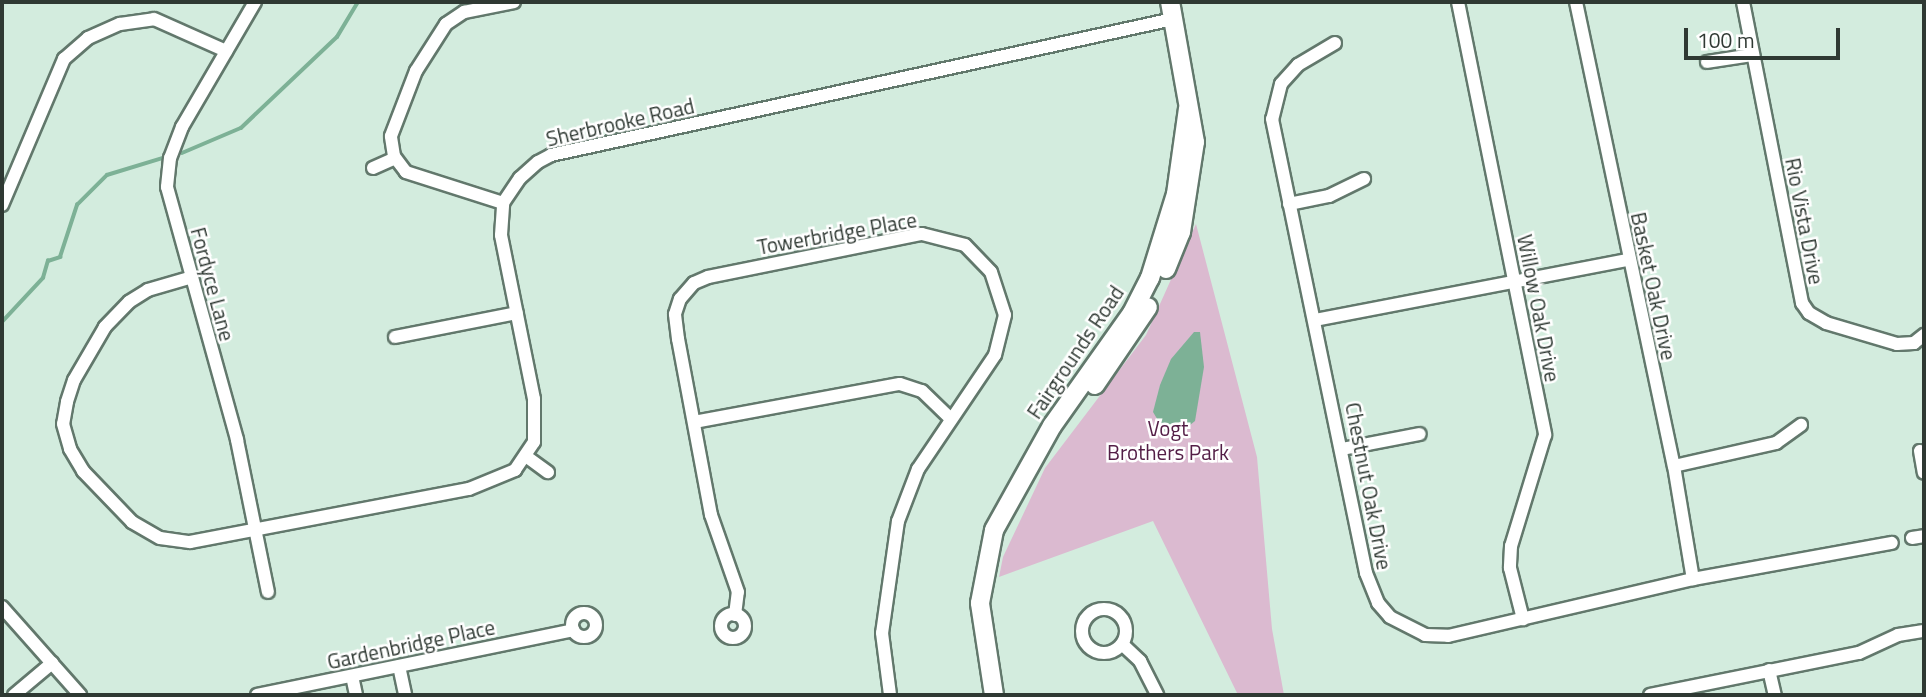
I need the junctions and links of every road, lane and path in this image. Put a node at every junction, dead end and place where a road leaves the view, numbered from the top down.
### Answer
1 (255, 2) edge
2 (514, 2) edge
3 (1458, 2) edge
4 (1577, 2) edge
5 (1743, 2) edge
6 (1172, 10) edge
7 (1335, 43) dead end
8 (226, 51) junction
9 (1752, 55) junction
10 (1707, 62) dead end
11 (395, 158) junction
12 (373, 168) dead end
13 (1364, 179) dead end
14 (503, 204) junction
15 (1289, 204) junction
16 (2, 205) edge
17 (1628, 260) junction
18 (190, 278) junction
19 (1514, 279) junction
20 (517, 313) junction
21 (1315, 320) junction
22 (1924, 335) edge
23 (395, 337) dead end
24 (949, 417) junction
25 (694, 422) junction
26 (1801, 425) dead end
27 (1420, 434) dead end
28 (1342, 449) junction
29 (1920, 451) dead end
30 (527, 457) junction
31 (1674, 466) junction
32 (548, 472) dead end
33 (1924, 473) edge
34 (255, 530) junction
35 (1892, 542) dead end
36 (1693, 579) junction
37 (268, 592) dead end
38 (2, 607) edge
39 (735, 614) dead end
40 (1523, 619) junction
41 (573, 630) dead end
42 (1924, 631) edge
43 (1122, 644) dead end
44 (52, 663) junction
45 (399, 666) junction
46 (1769, 670) junction
47 (352, 676) junction
48 (14, 695) edge
49 (80, 695) edge
50 (257, 695) edge
51 (356, 695) edge
52 (405, 695) edge
53 (890, 695) edge
54 (994, 695) edge
55 (1157, 695) edge
56 (1650, 695) edge
57 (1775, 695) edge

1 - 8 street, Fordyce Lane
2 - 11 street
3 - 19 street, Willow Oak Drive
4 - 17 street, Basket Oak Drive
5 - 9 street, Rio Vista Drive
6 - 14 street, Sherbrooke Road
6 - 54 street, Fairgrounds Road
7 - 15 street, Chestnut Oak Drive
8 - 16 street
8 - 18 street, Fordyce Lane
9 - 10 street
9 - 22 street, Rio Vista Drive
11 - 12 street
11 - 14 street
13 - 15 street
14 - 20 street
15 - 21 street, Chestnut Oak Drive
17 - 19 street
17 - 31 street, Basket Oak Drive
18 - 34 street, Fordyce Lane
18 - 34 street
19 - 21 street
19 - 40 street, Willow Oak Drive
20 - 23 street
20 - 30 street
21 - 28 street, Chestnut Oak Drive
24 - 25 street
24 - 25 street, Towerbridge Place
24 - 53 street, Towerbridge Place
25 - 39 street, Towerbridge Place
26 - 31 street
27 - 28 street
28 - 40 street, Chestnut Oak Drive
29 - 33 street
30 - 32 street
30 - 34 street
31 - 36 street, Basket Oak Drive
34 - 37 street, Fordyce Lane
35 - 36 street, Chestnut Oak Drive
36 - 40 street, Chestnut Oak Drive
38 - 44 street
41 - 45 street, Gardenbridge Place
42 - 46 street
43 - 55 street
44 - 48 street
44 - 49 street
45 - 47 street, Gardenbridge Place
45 - 52 street
46 - 56 street
46 - 57 street
47 - 50 street, Gardenbridge Place
47 - 51 street

